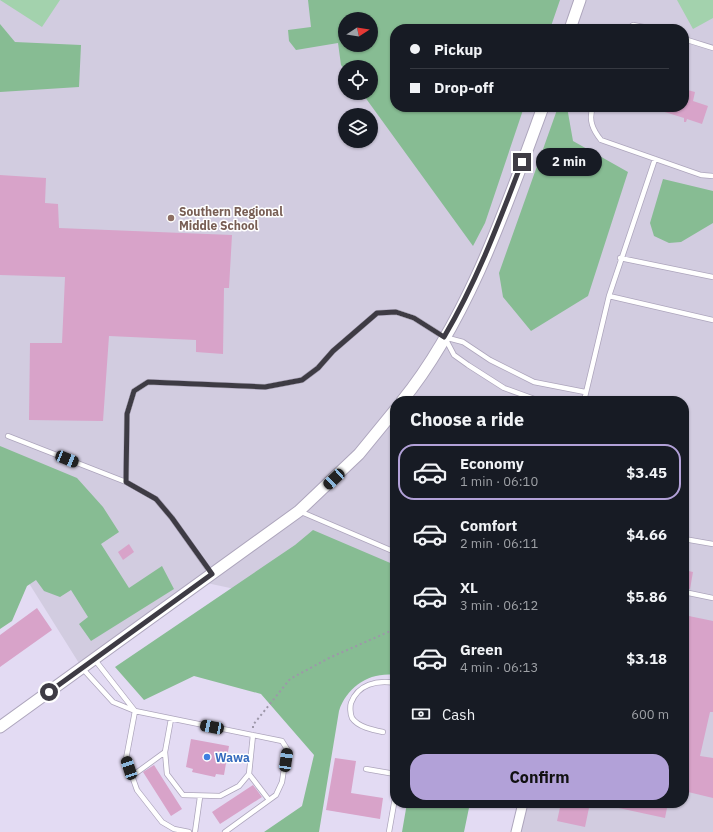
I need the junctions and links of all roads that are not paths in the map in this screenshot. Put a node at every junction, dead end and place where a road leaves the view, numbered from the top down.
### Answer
1 (580, 0) edge
2 (572, 24) edge
3 (689, 41) edge
4 (713, 48) edge
5 (541, 112) edge
6 (591, 112) edge
7 (655, 159) junction
8 (713, 176) edge
9 (620, 258) junction
10 (713, 277) edge
11 (609, 296) junction
12 (713, 320) edge
13 (444, 337) junction
14 (585, 392) junction
15 (406, 396) edge
16 (526, 396) edge
17 (585, 396) edge
18 (390, 416) edge
19 (8, 436) dead end
20 (126, 482) junction
21 (299, 511) junction
22 (689, 540) edge
23 (713, 544) edge
24 (390, 550) edge
25 (212, 574) junction
26 (689, 593) edge
27 (713, 598) edge
28 (94, 659) junction
29 (82, 668) junction
30 (390, 683) edge
31 (135, 711) junction
32 (171, 719) junction
33 (0, 727) edge
34 (383, 732) dead end
35 (253, 735) junction
36 (165, 752) junction
37 (366, 769) dead end
38 (390, 773) edge
39 (249, 774) junction
40 (132, 776) junction
41 (200, 797) junction
42 (269, 800) junction
43 (393, 808) edge
44 (522, 808) edge
45 (189, 832) edge
46 (195, 832) edge
47 (225, 832) edge
48 (389, 832) edge
49 (516, 832) edge

1 - 2 street
3 - 4 lane
5 - 13 street
6 - 7 lane
7 - 8 lane
7 - 9 lane
9 - 10 lane
9 - 11 lane
11 - 12 lane
11 - 14 lane
13 - 14 lane
13 - 15 street
13 - 16 lane
13 - 20 lane
14 - 17 lane
18 - 21 street
19 - 20 lane
20 - 25 lane
21 - 24 lane
21 - 25 street
22 - 23 lane
25 - 28 street
26 - 27 lane
28 - 29 street
28 - 31 lane
29 - 31 lane
29 - 33 street
30 - 34 lane
31 - 32 lane
31 - 40 lane
32 - 35 lane
32 - 36 lane
35 - 39 lane
35 - 42 lane
36 - 40 lane
36 - 41 lane
37 - 38 lane
39 - 41 lane
39 - 42 lane
40 - 45 lane
41 - 46 lane
42 - 47 lane
43 - 48 lane
44 - 49 street

